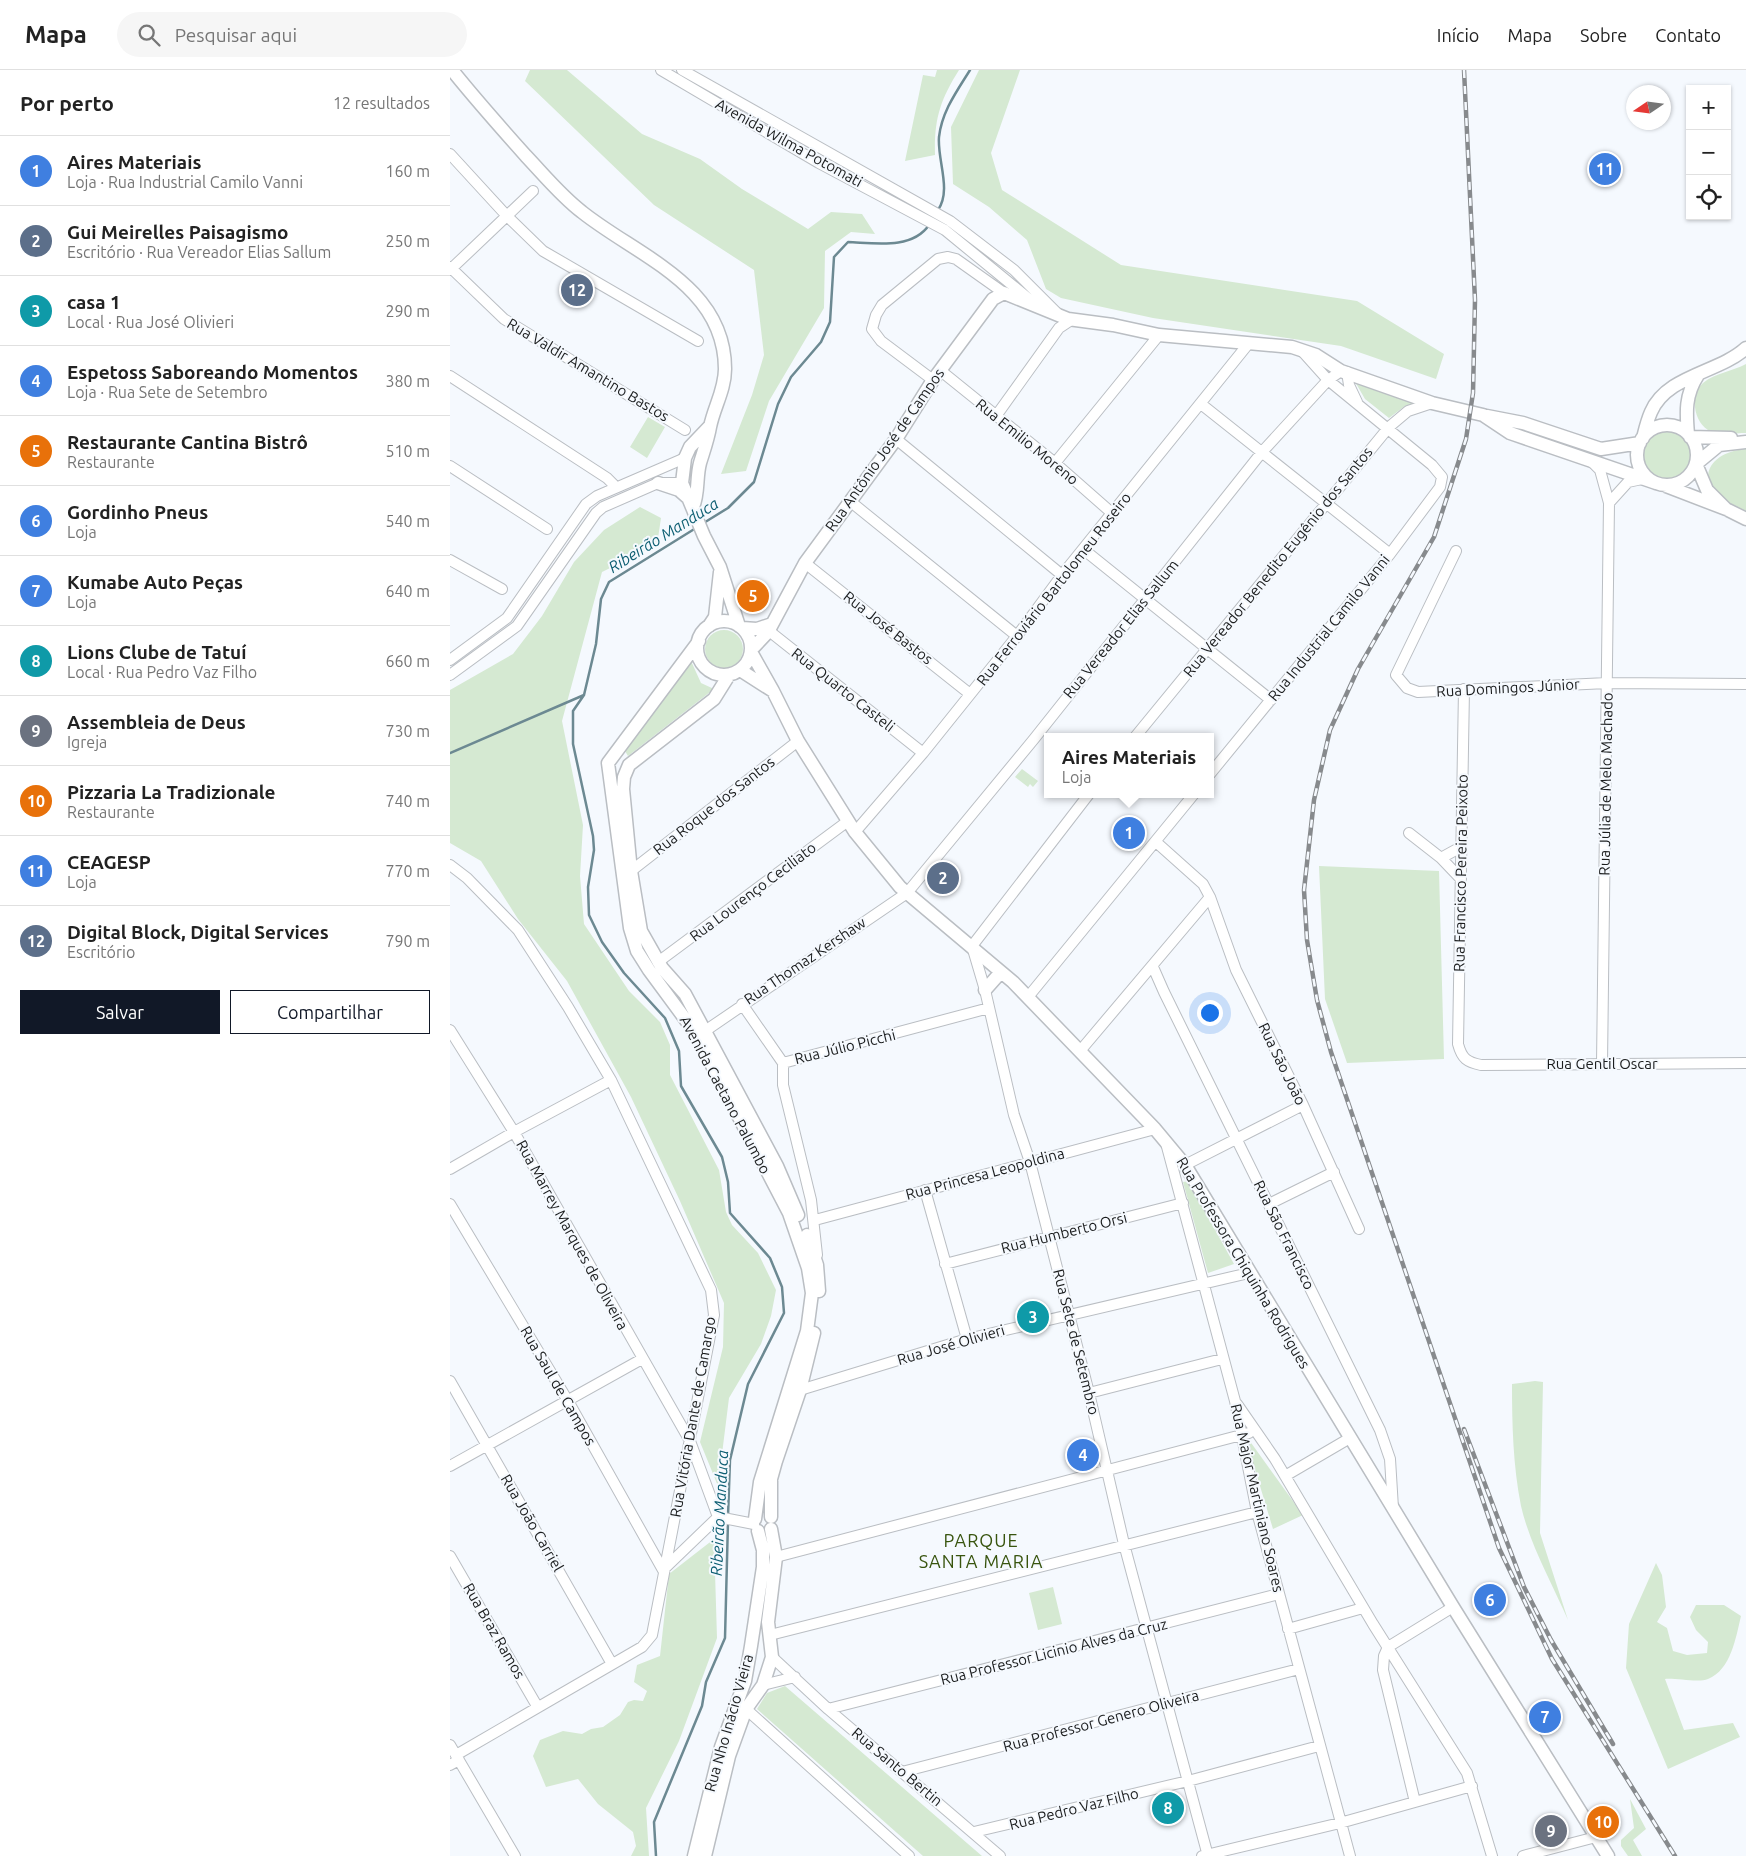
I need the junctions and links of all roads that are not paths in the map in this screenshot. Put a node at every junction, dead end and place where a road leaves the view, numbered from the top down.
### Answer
1 (452, 70) edge
2 (661, 70) edge
3 (682, 70) edge
4 (450, 154) edge
5 (533, 191) dead end
6 (507, 216) junction
7 (947, 226) junction
8 (450, 268) edge
9 (1009, 294) junction
10 (1037, 305) junction
11 (1066, 318) junction
12 (1159, 336) junction
13 (698, 341) dead end
14 (1249, 343) junction
15 (1746, 348) edge
16 (1302, 351) junction
17 (1344, 371) junction
18 (1700, 373) junction
19 (937, 375) junction
20 (450, 376) edge
21 (1328, 380) junction
22 (1432, 403) junction
23 (1201, 404) junction
24 (1360, 407) junction
25 (1482, 415) junction
26 (996, 416) junction
27 (710, 426) junction
28 (1388, 427) junction
29 (685, 430) dead end
30 (1689, 435) junction
31 (1746, 437) edge
32 (896, 439) junction
33 (1641, 441) junction
34 (1746, 442) edge
35 (1262, 452) junction
36 (685, 458) junction
37 (1591, 461) junction
38 (700, 463) junction
39 (1055, 463) junction
40 (1696, 464) junction
41 (450, 466) edge
42 (697, 478) junction
43 (1642, 479) junction
44 (627, 483) junction
45 (658, 483) junction
46 (682, 483) junction
47 (1658, 484) junction
48 (612, 489) junction
49 (631, 495) junction
50 (851, 502) junction
51 (1327, 502) junction
52 (612, 503) junction
53 (1609, 503) junction
54 (692, 505) junction
55 (1726, 509) junction
56 (1113, 514) junction
57 (1746, 519) edge
58 (547, 529) dead end
59 (1083, 549) junction
60 (1456, 551) dead end
61 (1390, 554) junction
62 (450, 560) edge
63 (805, 563) junction
64 (720, 567) junction
65 (1062, 575) junction
66 (502, 590) dead end
67 (1145, 600) junction
68 (515, 606) junction
69 (526, 614) junction
70 (709, 626) junction
71 (740, 627) junction
72 (768, 628) junction
73 (1017, 636) junction
74 (699, 641) junction
75 (1207, 650) junction
76 (751, 651) junction
77 (450, 660) edge
78 (734, 672) junction
79 (450, 675) edge
80 (1607, 683) junction
81 (1746, 684) edge
82 (1464, 689) junction
83 (774, 691) junction
84 (970, 694) junction
85 (1271, 700) junction
86 (1138, 733) edge
87 (798, 741) junction
88 (923, 753) junction
89 (1214, 769) edge
90 (1086, 798) edge
91 (1191, 798) edge
92 (852, 826) junction
93 (1409, 833) dead end
94 (1156, 842) junction
95 (1461, 847) junction
96 (1440, 858) junction
97 (450, 865) edge
98 (631, 871) junction
99 (1461, 879) junction
100 (907, 893) junction
101 (1210, 897) junction
102 (972, 946) junction
103 (658, 962) junction
104 (1154, 967) junction
105 (1001, 972) junction
106 (985, 990) junction
107 (1028, 997) junction
108 (742, 1004) junction
109 (989, 1008) junction
110 (450, 1030) edge
111 (705, 1031) junction
112 (1080, 1051) junction
113 (1461, 1056) joint
114 (783, 1063) junction
115 (1746, 1063) edge
116 (1602, 1064) junction
117 (611, 1080) junction
118 (1303, 1105) junction
119 (1155, 1129) junction
120 (514, 1132) junction
121 (1237, 1139) junction
122 (1165, 1140) junction
123 (1030, 1162) junction
124 (1185, 1166) junction
125 (450, 1170) edge
126 (1334, 1172) junction
127 (925, 1190) junction
128 (1183, 1203) junction
129 (450, 1204) edge
130 (1269, 1204) junction
131 (815, 1220) junction
132 (1359, 1229) dead end
133 (1049, 1236) junction
134 (945, 1264) junction
135 (818, 1265) junction
136 (1250, 1273) junction
137 (1203, 1285) junction
138 (1069, 1314) junction
139 (967, 1339) junction
140 (642, 1359) junction
141 (1222, 1359) junction
142 (450, 1382) edge
143 (800, 1390) junction
144 (1089, 1393) junction
145 (568, 1401) junction
146 (1234, 1401) junction
147 (1257, 1431) junction
148 (1243, 1435) junction
149 (1350, 1438) junction
150 (690, 1441) junction
151 (488, 1446) junction
152 (450, 1466) edge
153 (1108, 1470) junction
154 (1285, 1476) junction
155 (1393, 1508) junction
156 (1257, 1512) junction
157 (721, 1517) junction
158 (771, 1523) junction
159 (752, 1524) junction
160 (1124, 1544) junction
161 (450, 1556) edge
162 (776, 1557) junction
163 (663, 1570) junction
164 (1279, 1594) junction
165 (1363, 1608) junction
166 (1453, 1608) junction
167 (1147, 1629) junction
168 (1288, 1629) junction
169 (770, 1635) junction
170 (1388, 1647) junction
171 (772, 1657) junction
172 (612, 1664) junction
173 (1299, 1669) junction
174 (795, 1677) junction
175 (744, 1681) junction
176 (763, 1685) junction
177 (1167, 1704) junction
178 (537, 1706) junction
179 (746, 1709) junction
180 (828, 1710) junction
181 (450, 1745) edge
182 (1319, 1746) junction
183 (455, 1760) edge
184 (902, 1772) junction
185 (1188, 1781) junction
186 (1472, 1786) junction
187 (1415, 1802) junction
188 (1340, 1823) junction
189 (974, 1832) junction
190 (1596, 1837) junction
191 (1205, 1855) edge
192 (515, 1856) edge
193 (694, 1856) edge
194 (705, 1856) edge
195 (909, 1856) edge
196 (1000, 1856) edge
197 (1350, 1856) edge
198 (1492, 1856) edge
199 (1523, 1856) edge
200 (1608, 1856) edge

1 - 27 main road
2 - 7 street, Avenida Wilma Potomati
3 - 7 street, Avenida Wilma Potomati
4 - 6 street
5 - 6 street
6 - 8 street
6 - 13 street
7 - 10 street
7 - 11 street
8 - 29 street, Rua Valdir Amantino Bastos
9 - 10 main road
9 - 19 main road, Rua Antônio José de Campos
9 - 19 street, Rua Emilio Moreno
10 - 11 main road
11 - 12 main road
11 - 26 street
12 - 14 main road
12 - 39 street
14 - 16 main road
14 - 23 street, Rua Ferroviário Bartolomeu Roseiro
15 - 18 main road
16 - 17 main road
16 - 21 street
17 - 21 street, Rua Vereador Elias Sallum
17 - 22 main road
17 - 24 street
18 - 30 main road
18 - 33 main road
19 - 26 street, Rua Emilio Moreno
19 - 32 main road, Rua Antônio José de Campos
20 - 48 street
21 - 24 street
21 - 35 street, Rua Vereador Elias Sallum
22 - 25 main road
22 - 28 street, Rua Vereador Benedito Eugênio dos Santos
23 - 35 street
23 - 56 street, Rua Ferroviário Bartolomeu Roseiro
24 - 28 street
25 - 33 main road
25 - 37 main road
26 - 39 street, Rua Emilio Moreno
27 - 36 main road
27 - 38 main road
28 - 51 street, Rua Vereador Benedito Eugênio dos Santos
28 - 61 street, Rua Industrial Camilo Vanni
30 - 31 main road
30 - 33 main road
30 - 40 main road
32 - 50 main road, Rua Antônio José de Campos
32 - 65 street
33 - 47 main road
34 - 40 main road
35 - 51 street
35 - 67 street, Rua Vereador Elias Sallum
36 - 38 main road
36 - 44 street
36 - 46 main road
37 - 43 main road
37 - 53 street, Rua Júlia de Melo Machado
38 - 42 main road
39 - 56 street, Rua Emilio Moreno
40 - 47 main road
40 - 55 main road
41 - 58 street
42 - 46 main road
42 - 54 main road
43 - 47 main road
43 - 53 street
44 - 48 street
44 - 49 street
45 - 46 street
45 - 49 street
45 - 54 main road
46 - 54 main road
47 - 55 main road
48 - 52 street
48 - 68 street
49 - 52 street
50 - 63 main road, Rua Antônio José de Campos
50 - 73 street
51 - 61 street
51 - 75 street, Rua Vereador Benedito Eugênio dos Santos
52 - 69 street
53 - 80 street, Rua Júlia de Melo Machado
54 - 64 main road
55 - 57 main road
56 - 59 street, Rua Ferroviário Bartolomeu Roseiro
59 - 65 street, Rua Ferroviário Bartolomeu Roseiro
59 - 67 street
60 - 82 street, Rua Domingos Júnior
61 - 85 street, Rua Industrial Camilo Vanni
62 - 66 street
63 - 72 main road, Rua Antônio José de Campos
63 - 84 street, Rua José Bastos
64 - 70 main road
64 - 71 main road
65 - 73 street, Rua Ferroviário Bartolomeu Roseiro
67 - 75 street
67 - 100 street, Rua Vereador Elias Sallum
68 - 69 street
68 - 77 street
69 - 79 street
70 - 71 main road
70 - 74 main road
71 - 72 main road
71 - 76 main road
72 - 76 main road, Rua Antônio José de Campos
72 - 88 street, Rua Quarto Casteli
73 - 84 street, Rua Ferroviário Bartolomeu Roseiro
74 - 78 main road
74 - 159 main road, Avenida Caetano Palumbo
75 - 85 street
75 - 86 street, Rua Vereador Benedito Eugênio dos Santos
76 - 78 main road
76 - 83 main road, Rua Professora Chiquinha Rodrigues
78 - 83 main road
78 - 98 main road, Avenida Caetano Palumbo
80 - 81 street, Rua Domingos Júnior
80 - 82 street, Rua Domingos Júnior
80 - 116 street, Rua Júlia de Melo Machado
82 - 95 street, Rua Francisco Pereira Peixoto
83 - 87 main road, Rua Professora Chiquinha Rodrigues
84 - 88 street, Rua Ferroviário Bartolomeu Roseiro
85 - 89 street, Rua Industrial Camilo Vanni
87 - 92 main road, Rua Professora Chiquinha Rodrigues
87 - 98 street, Rua Roque dos Santos
88 - 92 street, Rua Ferroviário Bartolomeu Roseiro
90 - 102 street
91 - 94 street
92 - 100 main road, Rua Professora Chiquinha Rodrigues
92 - 103 street, Rua Lourenço Ceciliato
93 - 96 street
94 - 101 street, Rua São João
94 - 107 street
95 - 96 street
95 - 99 street, Rua Francisco Pereira Peixoto
96 - 99 street
97 - 117 street, Rua Vitória Dante de Camargo
98 - 103 main road, Avenida Caetano Palumbo
99 - 113 street, Rua Francisco Pereira Peixoto
100 - 102 main road, Rua Professora Chiquinha Rodrigues
100 - 108 street, Rua Thomaz Kershaw
101 - 104 street
101 - 118 street, Rua São João
102 - 105 main road, Rua Professora Chiquinha Rodrigues
102 - 106 street, Rua Sete de Setembro
103 - 111 main road, Avenida Caetano Palumbo
104 - 112 street
104 - 121 street, Rua São Francisco
105 - 106 main road
105 - 107 main road, Rua Professora Chiquinha Rodrigues
106 - 109 street, Rua Sete de Setembro
107 - 112 main road, Rua Professora Chiquinha Rodrigues
108 - 111 street, Rua Thomaz Kershaw
108 - 114 street
109 - 114 street, Rua Júlio Picchi
109 - 123 street, Rua Sete de Setembro
110 - 120 street, Rua Marrey Marques de Oliveira
111 - 135 main road, Avenida Caetano Palumbo
112 - 119 main road, Rua Professora Chiquinha Rodrigues
113 - 116 street, Rua Gentil Oscar
114 - 131 street, Rua Júlio Picchi
115 - 116 street, Rua Gentil Oscar
117 - 120 street
117 - 150 street, Rua Vitória Dante de Camargo
118 - 121 street
118 - 126 street, Rua São João
119 - 122 main road, Rua Professora Chiquinha Rodrigues
119 - 123 street, Rua Princesa Leopoldina
120 - 125 street
120 - 140 street, Rua Marrey Marques de Oliveira
121 - 124 street
121 - 130 street, Rua São Francisco
122 - 124 main road, Rua Professora Chiquinha Rodrigues
122 - 128 street, Rua Major Martiniano Soares
123 - 127 street, Rua Princesa Leopoldina
123 - 133 street, Rua Sete de Setembro
124 - 136 main road, Rua Professora Chiquinha Rodrigues
126 - 130 street
126 - 132 street, Rua São João
127 - 131 street, Rua Princesa Leopoldina
127 - 134 street
128 - 133 street, Rua Humberto Orsi
128 - 137 street, Rua Major Martiniano Soares
129 - 145 street, Rua Saul de Campos
130 - 155 street, Rua São Francisco
131 - 135 street, Rua Júlio Picchi
133 - 134 street, Rua Humberto Orsi
133 - 138 street, Rua Sete de Setembro
134 - 139 street
135 - 143 main road, Avenida Caetano Palumbo
136 - 137 street, Rua José Olivieri
136 - 149 main road, Rua Professora Chiquinha Rodrigues
137 - 138 street, Rua José Olivieri
137 - 141 street, Rua Major Martiniano Soares
138 - 139 street, Rua José Olivieri
138 - 144 street, Rua Sete de Setembro
139 - 143 street, Rua José Olivieri
140 - 145 street
140 - 150 street, Rua Marrey Marques de Oliveira
141 - 144 street
141 - 146 street, Rua Major Martiniano Soares
142 - 151 street, Rua João Carriel
143 - 158 main road, Avenida Caetano Palumbo
144 - 153 street, Rua Sete de Setembro
145 - 151 street
145 - 163 street, Rua Saul de Campos
146 - 147 street
146 - 148 street, Rua Major Martiniano Soares
147 - 148 street
147 - 154 street
148 - 153 street
148 - 156 street, Rua Major Martiniano Soares
149 - 154 street
149 - 155 main road, Rua Professora Chiquinha Rodrigues
150 - 157 street, Rua Marrey Marques de Oliveira
150 - 163 street, Rua Vitória Dante de Camargo
151 - 152 street
151 - 172 street, Rua João Carriel
153 - 160 street, Rua Sete de Setembro
153 - 162 street
154 - 165 street
155 - 166 main road, Rua Professora Chiquinha Rodrigues
156 - 160 street
156 - 164 street, Rua Major Martiniano Soares
157 - 159 street
157 - 163 street
158 - 159 main road
158 - 159 main road
158 - 162 main road, Rua Nho Inácio Vieira
159 - 175 main road, Rua Nho Inácio Vieira
160 - 167 street, Rua Sete de Setembro
160 - 169 street
161 - 178 street, Rua Braz Ramos
162 - 169 main road, Rua Nho Inácio Vieira
163 - 172 street, Rua Vitória Dante de Camargo
164 - 167 street, Rua Professor Licinio Alves da Cruz
164 - 168 street, Rua Major Martiniano Soares
165 - 168 street
165 - 170 street
166 - 170 street
166 - 190 main road, Rua Professora Chiquinha Rodrigues
167 - 177 street, Rua Sete de Setembro
167 - 180 street, Rua Professor Licinio Alves da Cruz
168 - 173 street, Rua Major Martiniano Soares
169 - 171 main road, Rua Nho Inácio Vieira
170 - 186 street
170 - 187 street
171 - 174 street, Rua Santo Bertin
171 - 176 main road, Rua Nho Inácio Vieira
172 - 178 street, Rua Vitória Dante de Camargo
173 - 177 street, Rua Professor Genero Oliveira
173 - 182 street, Rua Major Martiniano Soares
174 - 176 street
174 - 180 street, Rua Santo Bertin
175 - 176 main road
175 - 193 main road, Rua Nho Inácio Vieira
176 - 179 main road, Rua Nho Inácio Vieira
177 - 184 street, Rua Professor Genero Oliveira
177 - 185 street, Rua Sete de Setembro
178 - 183 street, Rua Vitória Dante de Camargo
179 - 194 main road, Rua Nho Inácio Vieira
179 - 195 street
180 - 184 street, Rua Santo Bertin
181 - 183 street
182 - 185 street, Rua Pedro Vaz Filho
182 - 188 street, Rua Major Martiniano Soares
183 - 192 street
184 - 189 street, Rua Santo Bertin
185 - 189 street, Rua Pedro Vaz Filho
185 - 191 street, Rua Sete de Setembro
186 - 187 street
186 - 198 street
187 - 188 street
188 - 191 street
188 - 197 street, Rua Major Martiniano Soares
189 - 196 street, Rua Santo Bertin
190 - 199 street
190 - 200 main road, Rua Professora Chiquinha Rodrigues

